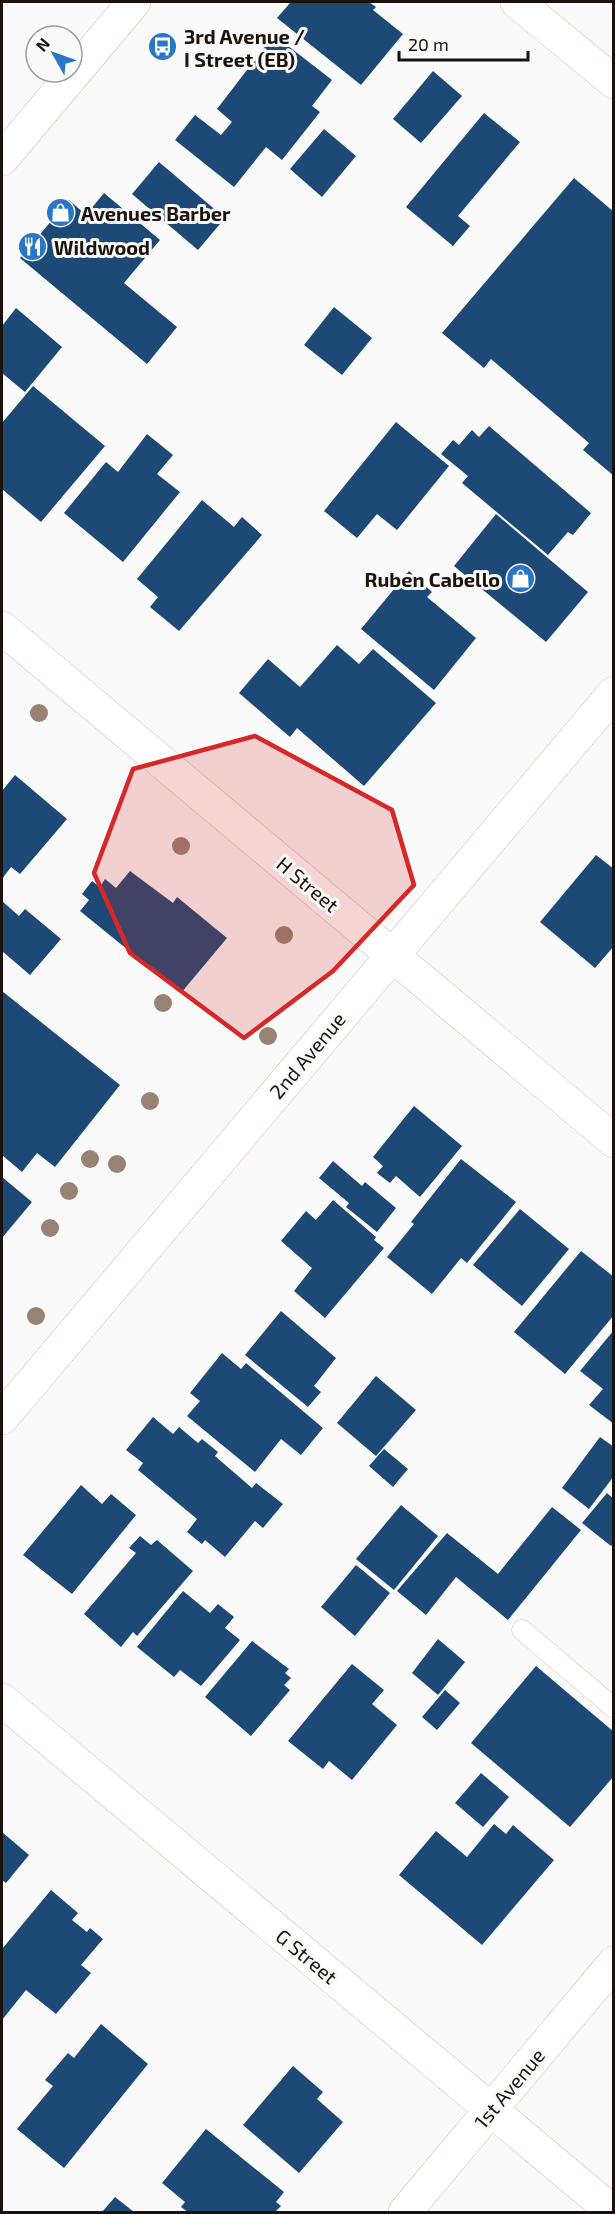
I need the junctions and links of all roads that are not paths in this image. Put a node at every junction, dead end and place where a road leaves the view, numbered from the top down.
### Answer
1 (134, 2) edge
2 (517, 2) edge
3 (614, 82) edge
4 (2, 159) edge
5 (2, 628) edge
6 (614, 693) edge
7 (392, 954) junction
8 (614, 1141) edge
9 (2, 1418) edge
10 (522, 1630) dead end
11 (2, 1700) edge
12 (614, 1708) edge
13 (614, 1963) edge
14 (491, 2111) junction
15 (405, 2212) edge
16 (613, 2212) edge

1 - 4 street
2 - 3 street
5 - 7 street, H Street
6 - 7 street, 2nd Avenue
7 - 8 street, H Street
7 - 9 street, 2nd Avenue
10 - 12 lane
11 - 14 street, G Street
13 - 14 street, 1st Avenue
14 - 15 street, 1st Avenue
14 - 16 street, G Street

